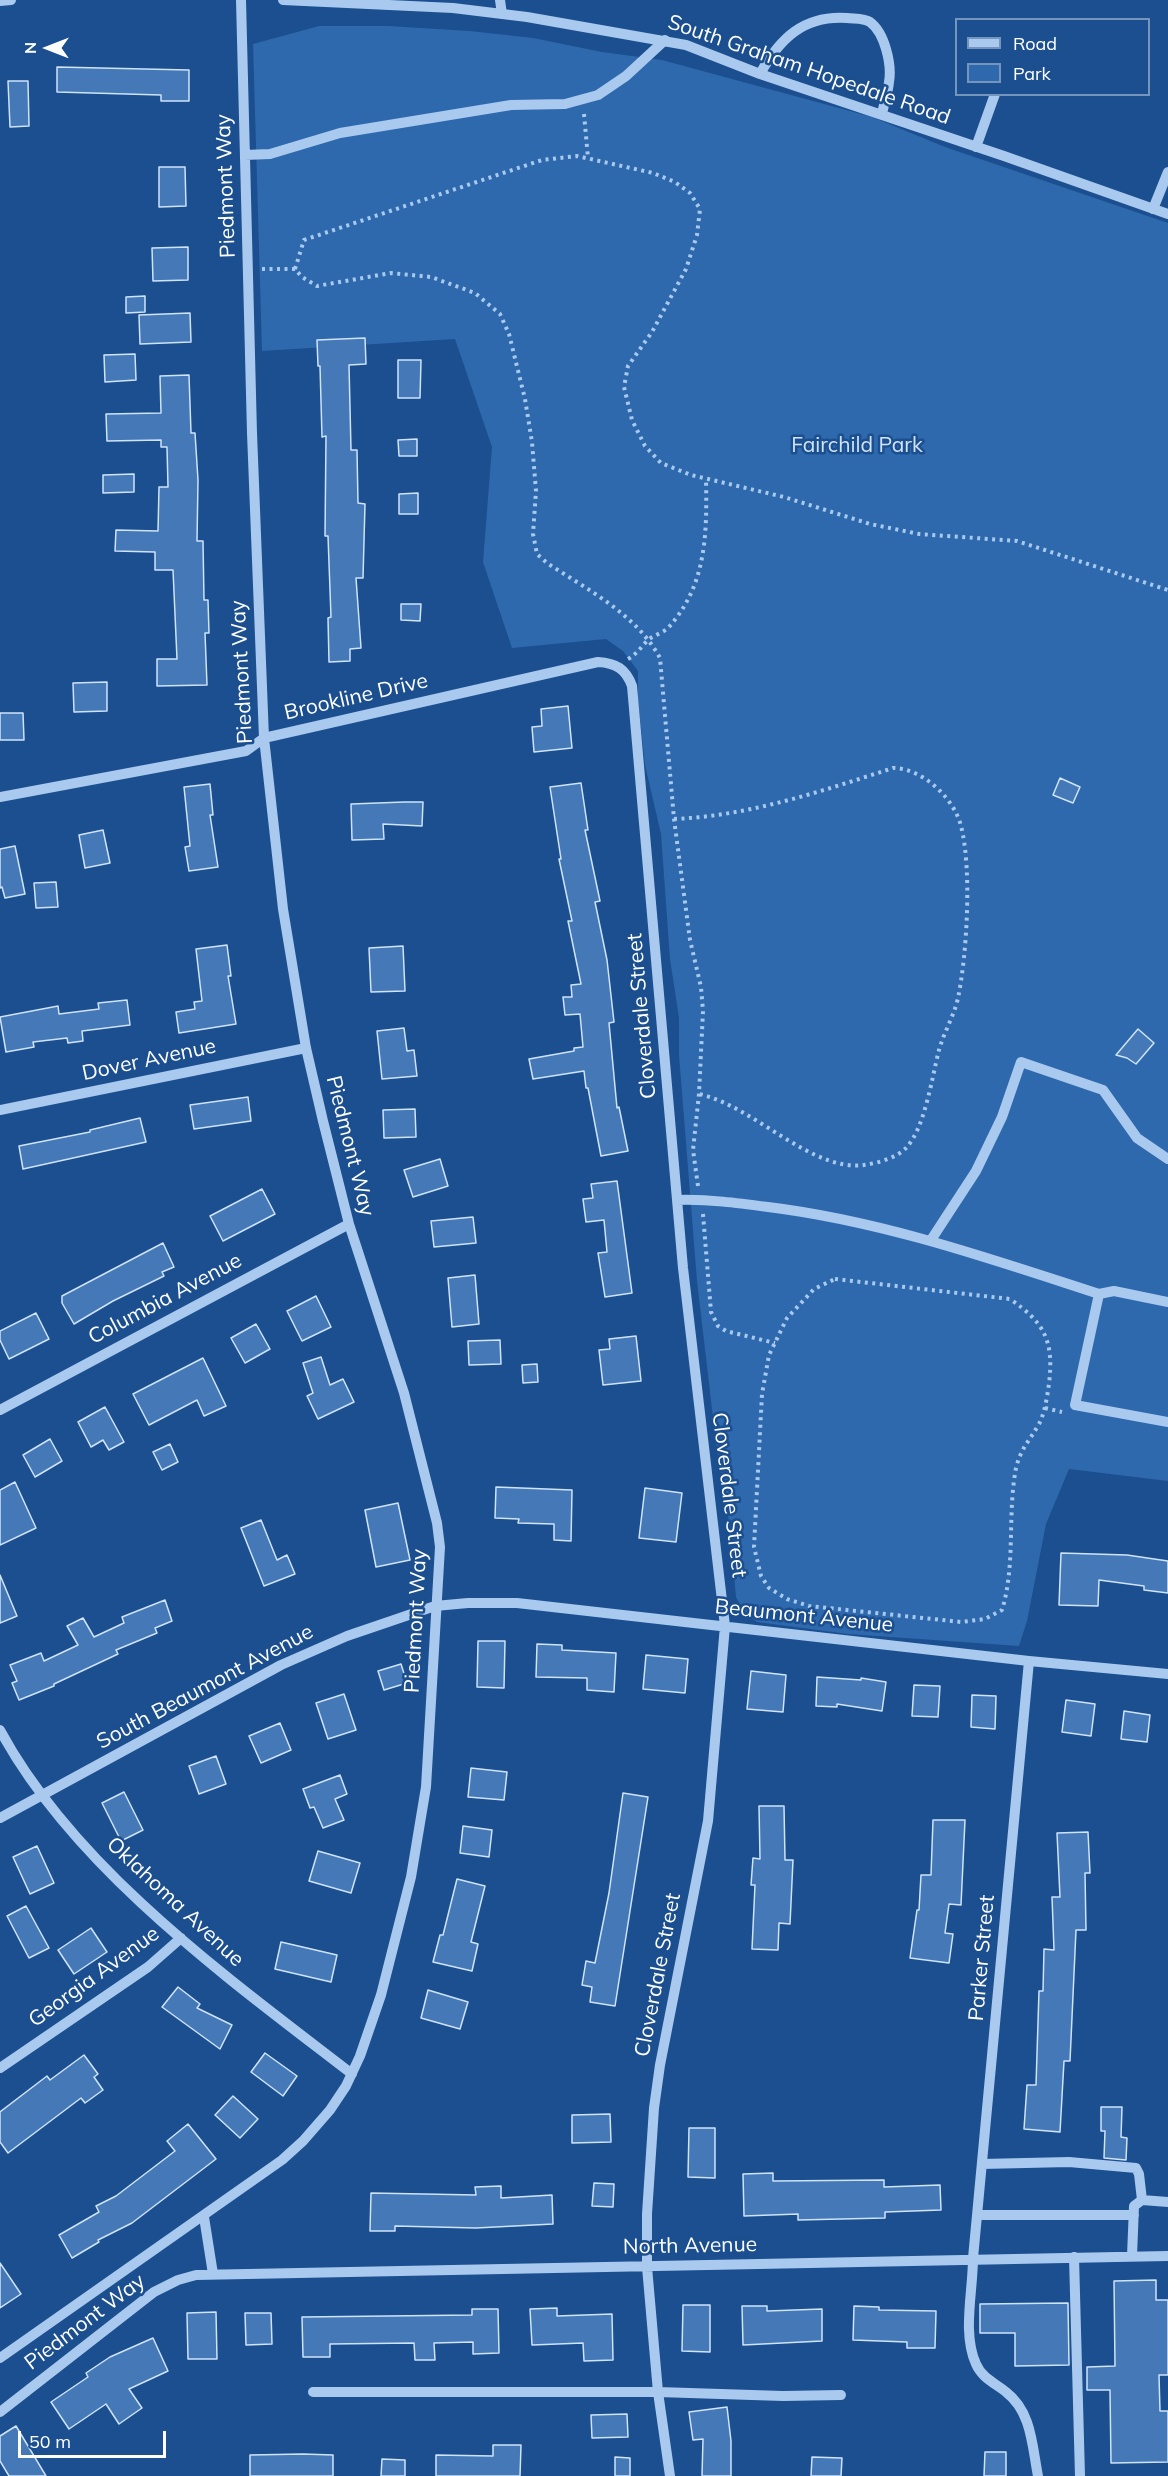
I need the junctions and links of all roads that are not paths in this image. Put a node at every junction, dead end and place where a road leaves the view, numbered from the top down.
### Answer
1 (11, 0) edge
2 (241, 0) edge
3 (283, 0) edge
4 (500, 0) edge
5 (0, 1) edge
6 (502, 14) junction
7 (665, 40) junction
8 (760, 74) junction
9 (994, 96) edge
10 (882, 114) junction
11 (976, 147) junction
12 (244, 155) junction
13 (1168, 172) edge
14 (1153, 208) junction
15 (1168, 214) edge
16 (617, 665) joint
17 (264, 738) junction
18 (0, 797) edge
19 (306, 1048) junction
20 (0, 1110) edge
21 (1168, 1159) edge
22 (677, 1200) junction
23 (349, 1224) junction
24 (931, 1240) junction
25 (1100, 1294) junction
26 (1168, 1302) edge
27 (0, 1410) edge
28 (1168, 1422) edge
29 (435, 1606) junction
30 (725, 1626) junction
31 (1029, 1661) junction
32 (1168, 1674) edge
33 (0, 1730) edge
34 (43, 1795) junction
35 (0, 1818) edge
36 (181, 1938) junction
37 (0, 2068) edge
38 (352, 2074) junction
39 (982, 2164) junction
40 (1142, 2200) junction
41 (1168, 2202) edge
42 (977, 2215) junction
43 (1134, 2216) junction
44 (204, 2217) junction
45 (1132, 2256) junction
46 (1168, 2256) edge
47 (1074, 2257) junction
48 (973, 2258) junction
49 (646, 2267) junction
50 (213, 2274) junction
51 (0, 2358) edge
52 (313, 2392) dead end
53 (658, 2392) junction
54 (841, 2395) dead end
55 (0, 2412) edge
56 (670, 2476) edge
57 (1038, 2476) edge
58 (1080, 2476) edge

1 - 5 street
2 - 12 street, Piedmont Way
3 - 6 street, South Graham Hopedale Road
4 - 6 street
6 - 7 street, South Graham Hopedale Road
7 - 8 street, South Graham Hopedale Road
7 - 12 street
8 - 10 street, South Graham Hopedale Road
8 - 10 street
9 - 11 street
10 - 11 street, South Graham Hopedale Road
11 - 14 street, South Graham Hopedale Road
12 - 17 street, Piedmont Way
13 - 14 street
14 - 15 street, South Graham Hopedale Road
16 - 17 street, Brookline Drive
16 - 22 street, Cloverdale Street
17 - 18 street, Brookline Drive
17 - 19 street, Piedmont Way
19 - 20 street, Dover Avenue
19 - 23 street, Piedmont Way
21 - 24 street
22 - 24 street
22 - 30 street, Cloverdale Street
23 - 27 street, Columbia Avenue
23 - 29 street, Piedmont Way
24 - 25 street
25 - 26 street
25 - 28 street
29 - 30 street, Beaumont Avenue
29 - 34 street, South Beaumont Avenue
29 - 38 street, Piedmont Way
30 - 31 street, Beaumont Avenue
30 - 49 street, Cloverdale Street
31 - 32 street, Beaumont Avenue
31 - 39 street, Parker Street
33 - 34 street, Oklahoma Avenue
34 - 35 street, South Beaumont Avenue
34 - 36 street, Oklahoma Avenue
36 - 37 street, Georgia Avenue
36 - 38 street, Oklahoma Avenue
38 - 44 street, Piedmont Way
39 - 40 street
39 - 42 street, Parker Street
40 - 41 street
40 - 43 street
42 - 43 street
42 - 48 street, Parker Street
43 - 45 street
44 - 50 street
44 - 51 street, Piedmont Way
45 - 46 street, North Avenue
45 - 47 street, North Avenue
47 - 48 street, North Avenue
47 - 58 street
48 - 49 street, North Avenue
48 - 57 street, Parker Street
49 - 50 street, North Avenue
49 - 53 street, Cloverdale Street
50 - 55 street, Piedmont Way
52 - 53 street
53 - 54 street
53 - 56 street, Cloverdale Street

